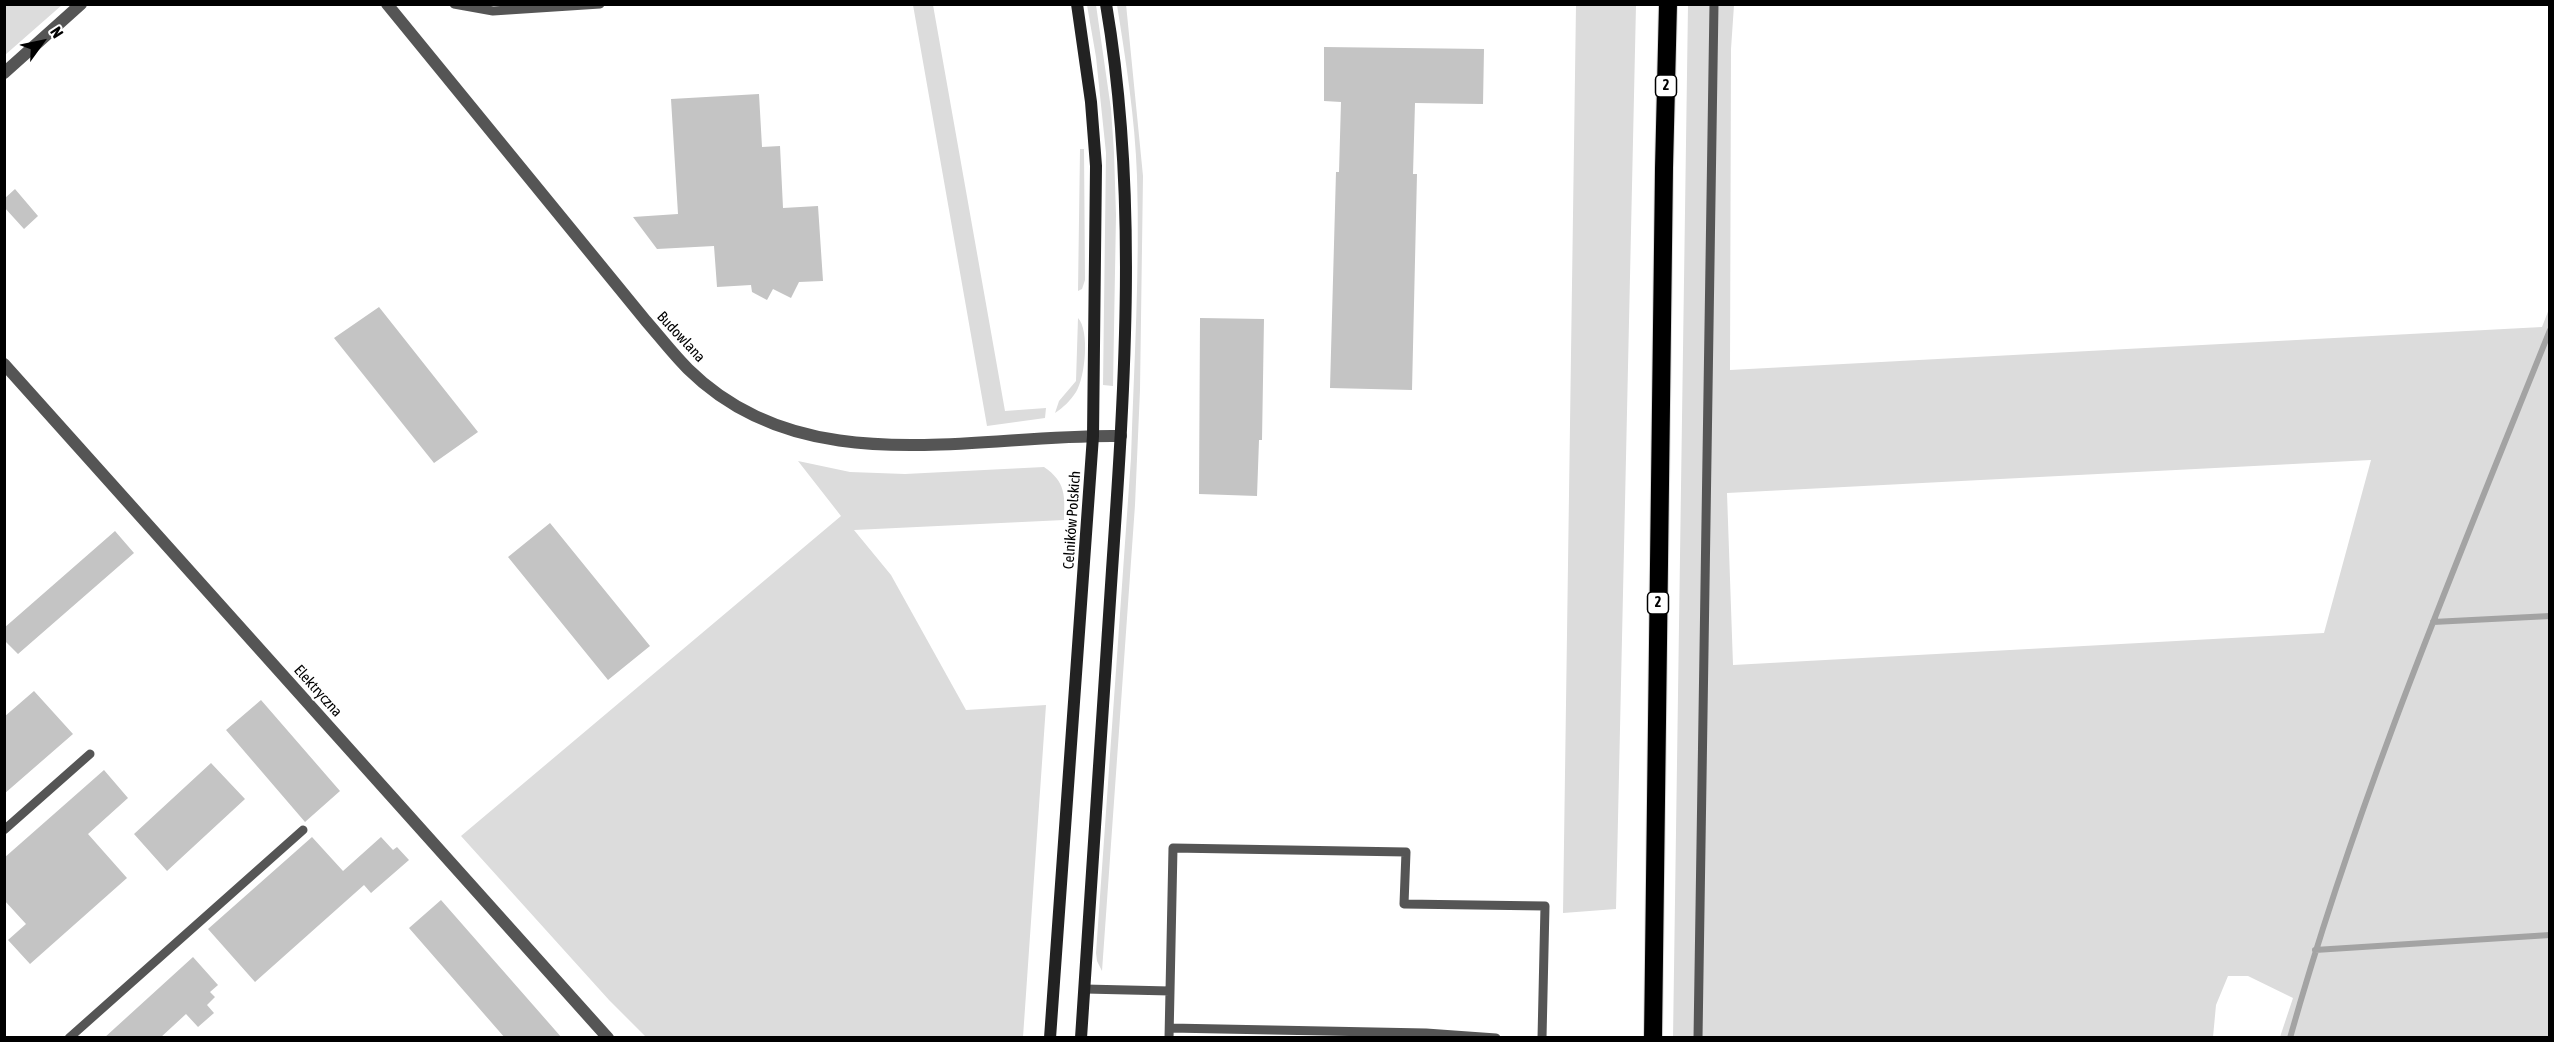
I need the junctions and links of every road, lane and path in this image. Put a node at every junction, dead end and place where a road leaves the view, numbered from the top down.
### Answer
1 (81, 4) edge
2 (454, 4) edge
3 (600, 4) edge
4 (1077, 4) edge
5 (1106, 4) edge
6 (1668, 4) edge
7 (1714, 4) edge
8 (390, 5) edge
9 (4, 73) edge
10 (4, 364) edge
11 (1093, 436) junction
12 (1121, 436) junction
13 (90, 754) dead end
14 (4, 830) edge
15 (303, 830) dead end
16 (1085, 989) junction
17 (1170, 991) junction
18 (1170, 1033) edge
19 (69, 1038) edge
20 (608, 1038) edge
21 (1050, 1038) edge
22 (1081, 1038) edge
23 (1497, 1038) edge
24 (1542, 1038) edge
25 (1653, 1038) edge
26 (1698, 1038) edge

1 - 9 street
2 - 3 lane
4 - 11 street, Celników Polskich
5 - 12 street
6 - 25 highway, 2
7 - 26 lane
8 - 11 street, Budowlana
10 - 20 street, Elektryczna
11 - 12 street, Budowlana
11 - 21 street, Celników Polskich
12 - 16 street
13 - 14 lane
15 - 19 lane
16 - 17 lane
16 - 22 street
17 - 18 lane
17 - 24 lane
18 - 23 lane

